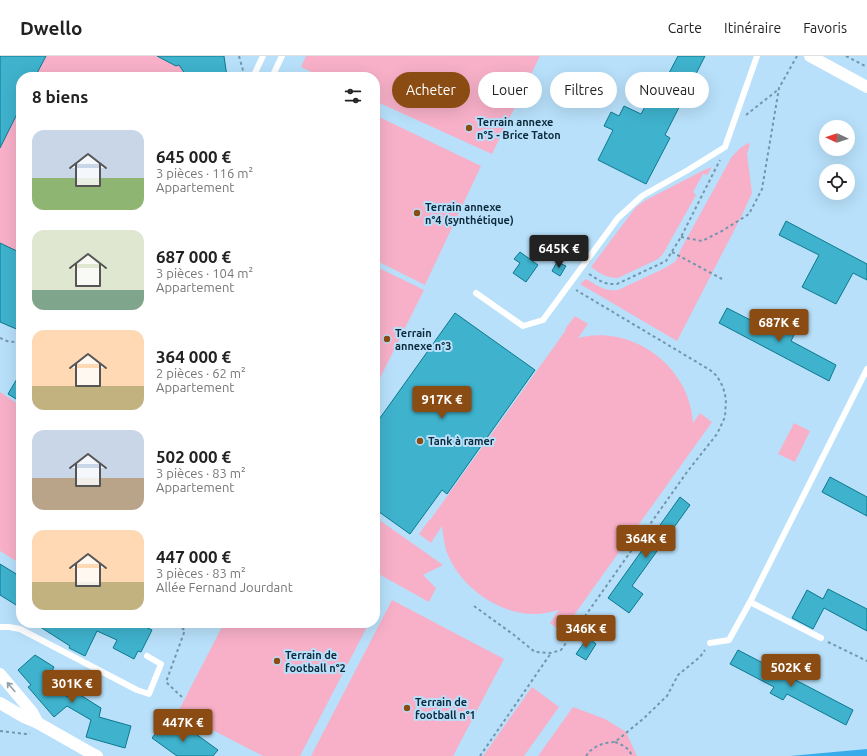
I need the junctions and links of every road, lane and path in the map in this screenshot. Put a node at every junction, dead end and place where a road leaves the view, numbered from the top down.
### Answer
1 (239, 56) edge
2 (263, 56) edge
3 (282, 56) edge
4 (757, 56) edge
5 (797, 56) edge
6 (810, 56) edge
7 (846, 56) edge
8 (867, 67) edge
9 (244, 72) edge
10 (255, 72) edge
11 (274, 72) edge
12 (867, 87) edge
13 (779, 88) junction
14 (746, 116) dead end
15 (725, 147) junction
16 (681, 237) junction
17 (672, 252) junction
18 (581, 269) junction
19 (722, 279) dead end
20 (568, 286) junction
21 (476, 293) dead end
22 (0, 338) edge
23 (16, 342) edge
24 (867, 369) edge
25 (750, 602) junction
26 (474, 606) dead end
27 (0, 627) edge
28 (181, 628) edge
29 (821, 638) joint
30 (710, 643) joint
31 (551, 653) junction
32 (147, 656) dead end
33 (867, 661) edge
34 (0, 674) edge
35 (184, 699) dead end
36 (0, 704) edge
37 (38, 723) junction
38 (0, 731) edge
39 (615, 742) junction
40 (97, 756) edge
41 (480, 756) edge
42 (586, 756) edge
43 (632, 756) edge

1 - 9 path
2 - 10 lane
3 - 11 lane
4 - 15 lane
5 - 13 path
6 - 12 street
7 - 8 path
13 - 14 path
13 - 16 path
15 - 16 path
15 - 18 lane
16 - 17 path
17 - 18 path
17 - 19 path
18 - 20 lane
20 - 21 lane
20 - 31 path
22 - 23 path
24 - 25 lane
25 - 29 lane
25 - 30 lane
26 - 31 path
27 - 32 lane
28 - 35 path
29 - 33 path
30 - 39 path
31 - 41 path
37 -> 34 street
36 - 37 street
37 - 38 path
37 - 40 street
39 - 42 path
39 - 43 path

